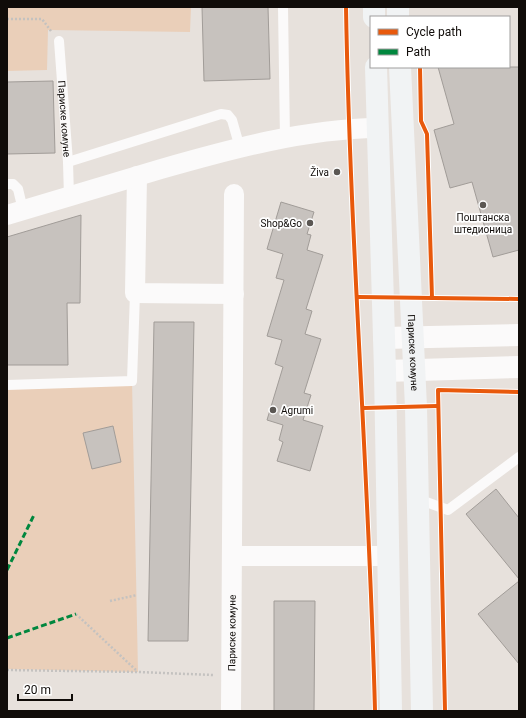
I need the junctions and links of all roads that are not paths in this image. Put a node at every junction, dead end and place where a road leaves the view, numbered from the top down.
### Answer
1 (283, 7) edge
2 (59, 41) road end
3 (376, 68) edge
4 (400, 68) edge
5 (378, 128) junction
6 (285, 139) junction
7 (240, 148) junction
8 (68, 162) junction
9 (137, 176) junction
10 (7, 184) edge
11 (234, 194) dead end
12 (69, 197) junction
13 (15, 213) edge
14 (135, 293) junction
15 (234, 294) junction
16 (519, 335) edge
17 (384, 338) junction
18 (413, 338) junction
19 (519, 367) edge
20 (385, 371) junction
21 (415, 371) junction
22 (7, 385) edge
23 (519, 457) edge
24 (418, 499) junction
25 (232, 556) junction
26 (387, 556) junction
27 (231, 711) edge
28 (391, 711) edge
29 (422, 711) edge

1 - 6 lane
2 - 8 lane, Париске комуне
3 - 5 main road
4 - 18 main road, Париске комуне
5 - 6 street
5 - 17 main road
6 - 7 street
7 - 8 lane
7 - 9 street
8 - 12 lane, Париске комуне
9 - 12 street
9 - 14 street
10 - 13 lane
11 - 15 street, Париске комуне
12 - 13 street
14 - 15 street
14 - 22 lane
15 - 25 street, Париске комуне
16 - 18 street
17 - 18 street
17 - 20 main road
18 - 21 main road, Париске комуне
19 - 21 street
20 - 21 street
20 - 26 main road
21 - 24 main road, Париске комуне
23 - 24 lane
24 - 29 main road, Париске комуне
25 - 26 street
25 - 27 street, Париске комуне
26 - 28 main road

